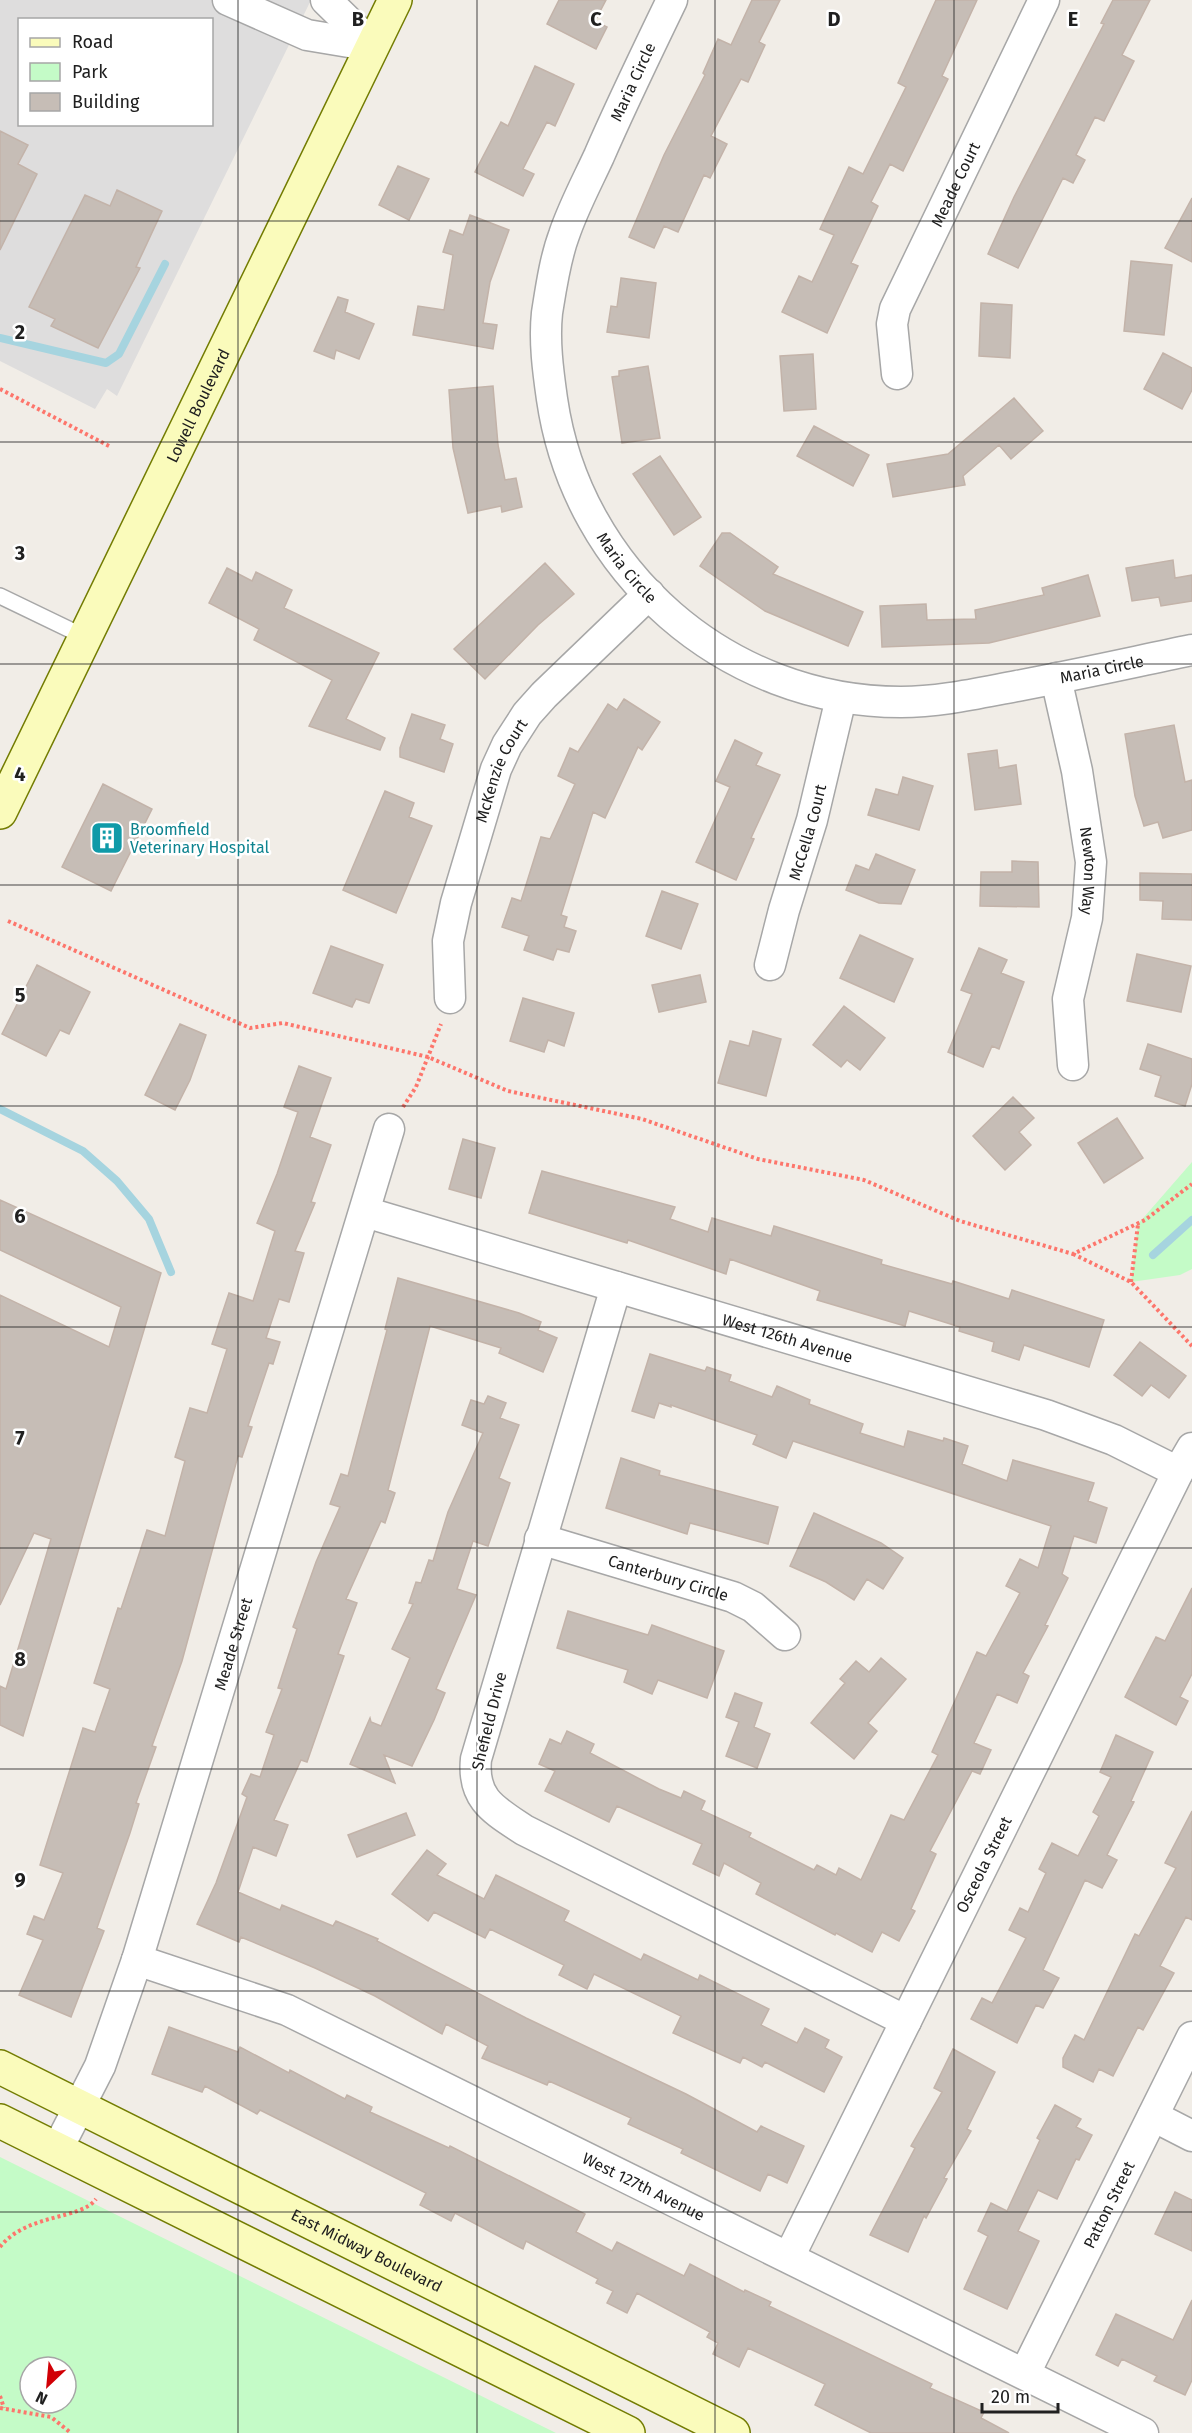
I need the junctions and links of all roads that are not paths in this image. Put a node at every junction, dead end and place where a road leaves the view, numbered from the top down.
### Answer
1 (228, 0) edge
2 (326, 0) edge
3 (395, 0) edge
4 (672, 0) edge
5 (1044, 0) edge
6 (373, 46) junction
7 (897, 374) dead end
8 (649, 594) junction
9 (0, 596) edge
10 (85, 637) junction
11 (1192, 650) edge
12 (1056, 678) junction
13 (841, 698) junction
14 (0, 812) edge
15 (770, 965) dead end
16 (450, 998) road end
17 (1073, 1065) dead end
18 (389, 1129) road end
19 (365, 1212) junction
20 (616, 1287) junction
21 (1185, 1460) edge
22 (540, 1539) junction
23 (785, 1635) dead end
24 (137, 1960) junction
25 (906, 2020) junction
26 (1192, 2037) edge
27 (0, 2067) edge
28 (79, 2106) junction
29 (1153, 2116) junction
30 (0, 2121) edge
31 (1192, 2136) edge
32 (57, 2150) junction
33 (789, 2257) junction
34 (1025, 2373) junction
35 (628, 2433) edge
36 (733, 2433) edge
37 (1143, 2433) edge

1 - 6 street
2 - 6 street
3 - 6 main road, Lowell Boulevard
4 - 8 street, Maria Circle
5 - 7 street, Meade Court
6 - 10 main road, Lowell Boulevard
8 - 13 street, Maria Circle
8 - 16 street, McKenzie Court
9 - 10 lane
10 - 14 main road, Lowell Boulevard
11 - 12 street, Maria Circle
12 - 13 street, Maria Circle
12 - 17 street, Newton Way
13 - 15 street, McCella Court
18 - 19 street, Meade Street
19 - 20 street, West 126th Avenue
19 - 24 street, Meade Street
20 - 21 street, West 126th Avenue
20 - 22 street, Shefield Drive
21 - 25 street, Osceola Street
22 - 23 street, Canterbury Circle
22 - 25 street, Shefield Drive
24 - 28 street, Meade Street
24 - 33 street, West 127th Avenue
25 - 33 street, Osceola Street
26 - 29 street, Patton Street
27 - 28 main road, East Midway Boulevard
28 - 32 street, Meade Street
28 - 36 main road, East Midway Boulevard
29 - 31 street
29 - 34 street, Patton Street
30 - 32 main road
32 - 35 main road
33 - 34 street, West 127th Avenue
34 - 37 street, West 127th Avenue

